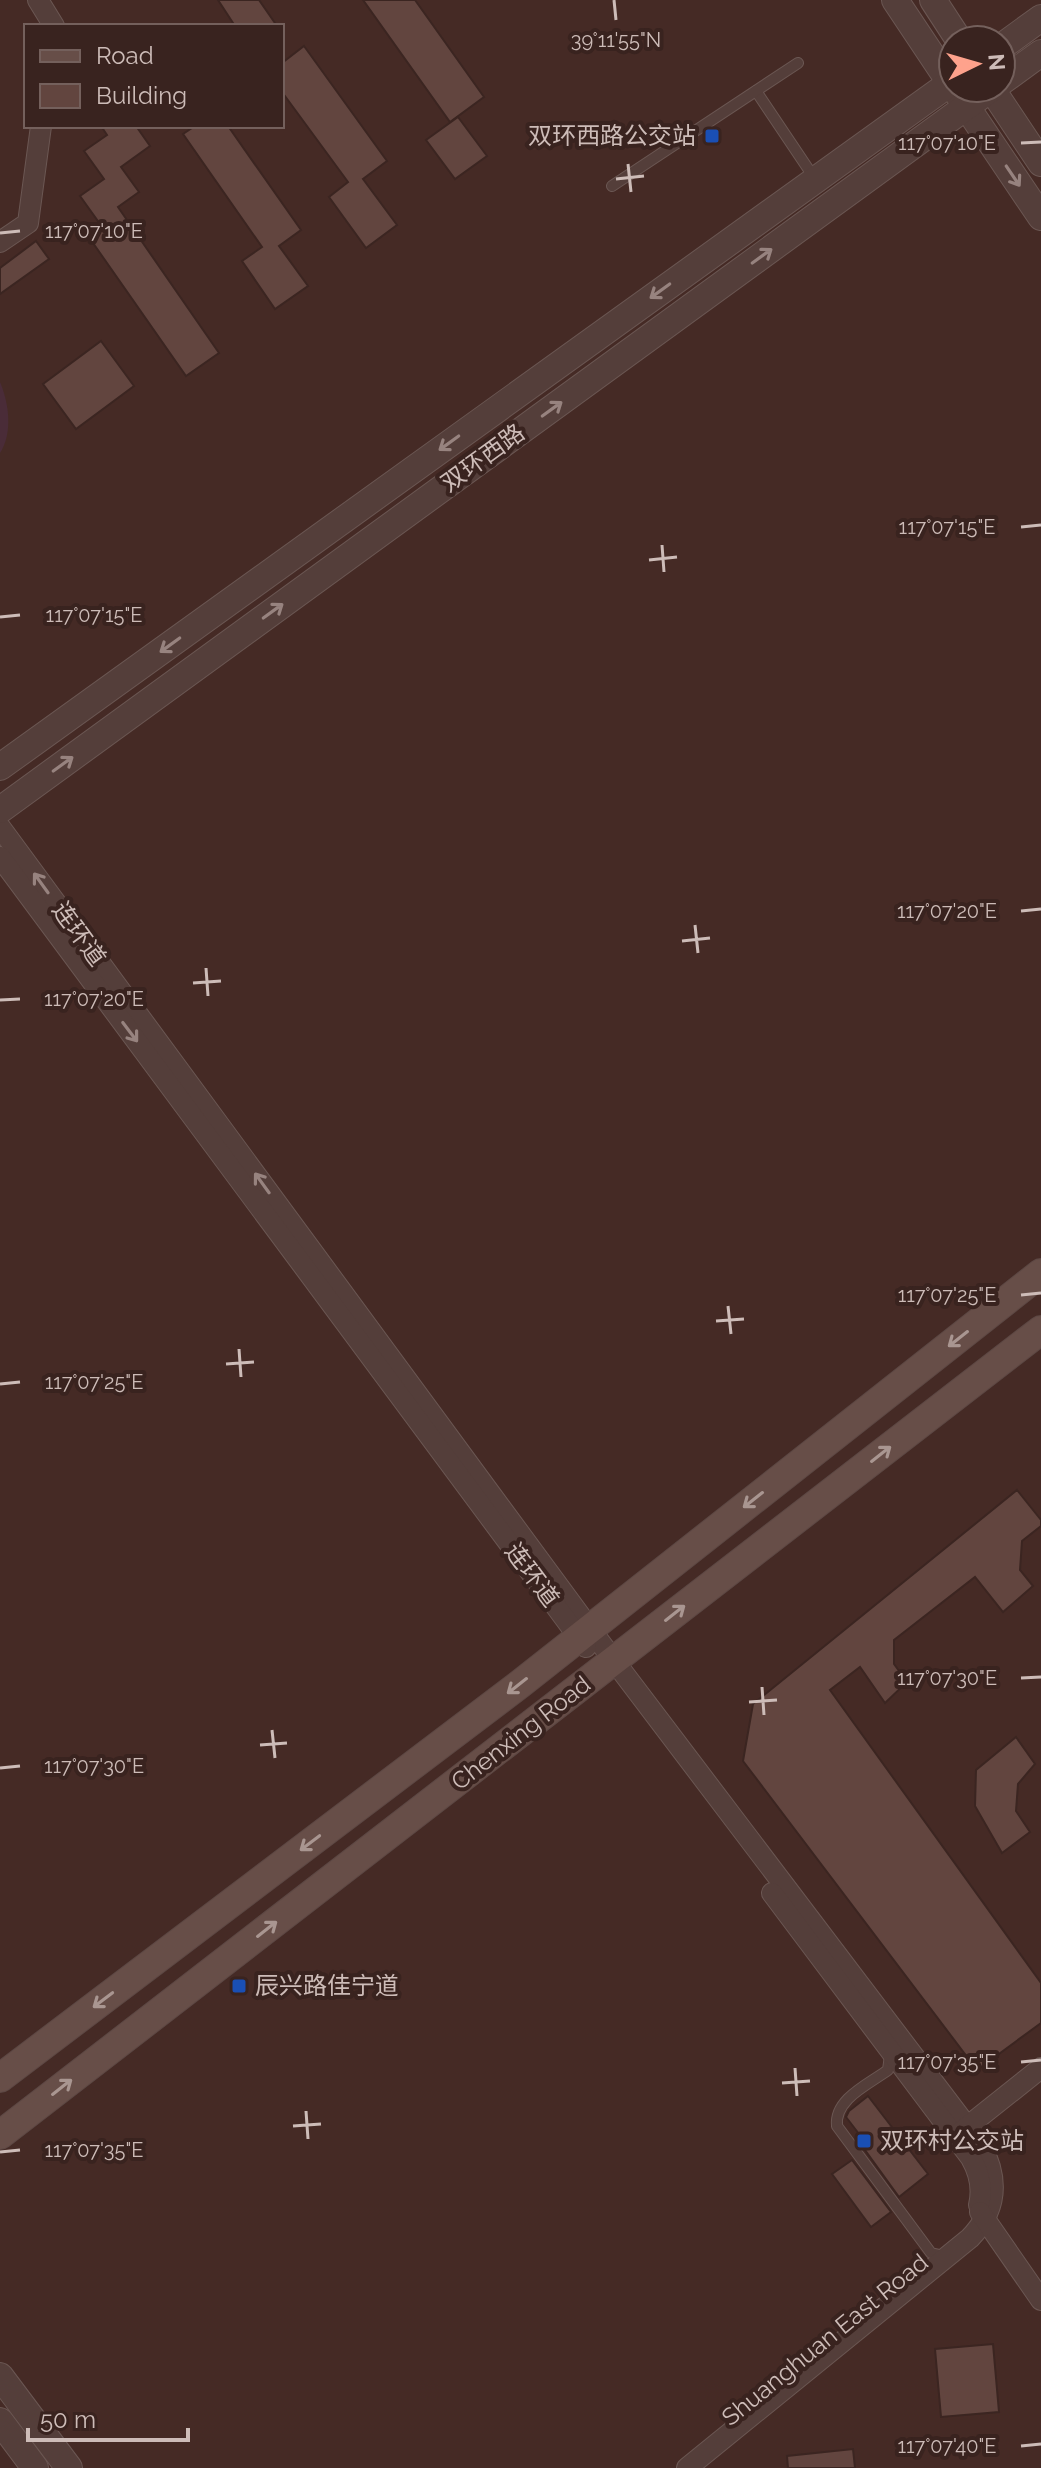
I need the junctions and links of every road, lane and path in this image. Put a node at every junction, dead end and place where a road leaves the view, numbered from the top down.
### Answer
1 (38, 0) edge
2 (895, 0) edge
3 (933, 0) edge
4 (1041, 18) edge
5 (53, 24) edge
6 (949, 24) edge
7 (1017, 35) edge
8 (1041, 53) edge
9 (937, 62) edge
10 (798, 63) dead end
11 (1017, 70) edge
12 (756, 91) junction
13 (937, 101) edge
14 (937, 103) edge
15 (965, 104) edge
16 (1002, 104) edge
17 (41, 128) edge
18 (1041, 163) edge
19 (816, 180) junction
20 (612, 186) dead end
21 (1041, 217) edge
22 (0, 242) edge
23 (0, 767) edge
24 (0, 810) edge
25 (0, 827) edge
26 (0, 857) edge
27 (1041, 1273) edge
28 (1041, 1330) edge
29 (584, 1633) junction
30 (608, 1665) junction
31 (890, 2049) junction
32 (1041, 2068) edge
33 (0, 2078) edge
34 (961, 2132) junction
35 (0, 2135) edge
36 (981, 2214) junction
37 (939, 2254) junction
38 (1041, 2300) edge
39 (0, 2376) edge
40 (0, 2421) edge
41 (35, 2468) edge
42 (69, 2468) edge
43 (669, 2468) edge
44 (687, 2468) edge

1 - 5 street
2 - 9 street
3 - 6 street
4 - 7 street
8 - 11 street
10 - 12 lane
12 - 19 lane
12 - 20 lane
13 - 19 street, 双环西路
24 -> 14 street, 双环西路
15 -> 21 street
16 - 18 street
17 - 22 street
19 -> 23 street, 双环西路
29 -> 25 street, 连环道
26 -> 29 street, 连环道
27 -> 29 main road, Chenxing Road
30 -> 28 main road, Chenxing Road
29 - 30 street, 连环道
29 -> 33 main road, Chenxing Road
30 - 31 street, 连环道
30 - 34 street
35 -> 30 main road, Chenxing Road
31 - 34 street, 连环道
31 - 37 lane
32 - 34 street
34 - 36 street
36 - 37 street, Shuanghuan East Road
36 - 38 street
37 - 43 street, Shuanghuan East Road
37 - 44 street, Shuanghuan East Road
39 - 42 street
40 - 41 street

